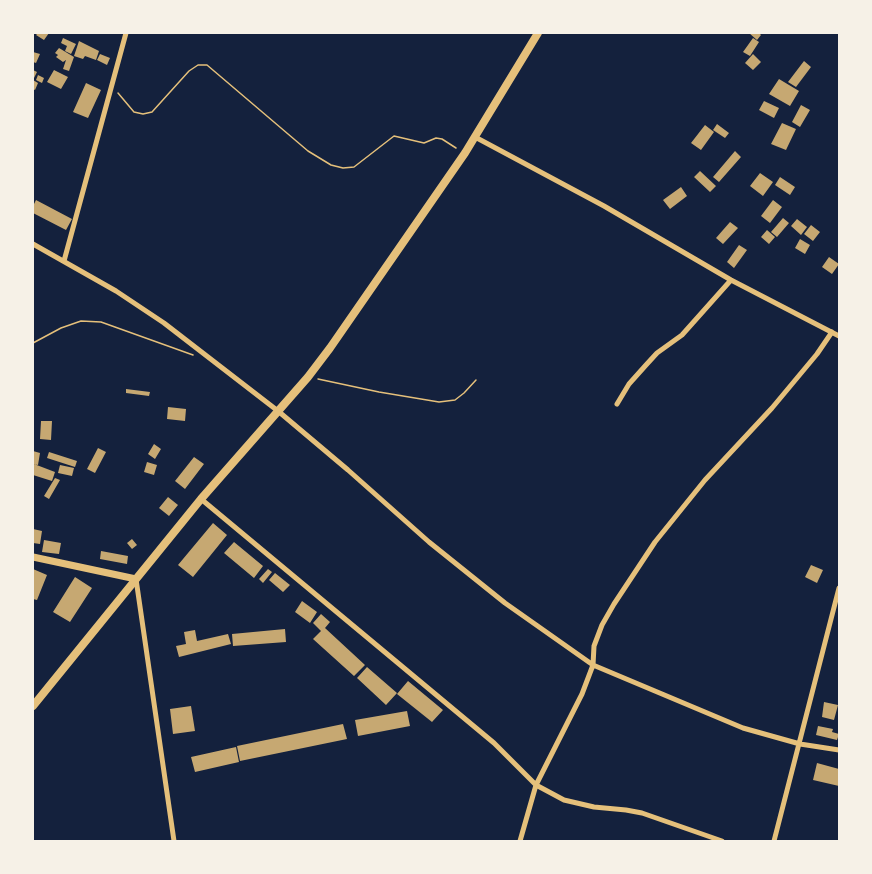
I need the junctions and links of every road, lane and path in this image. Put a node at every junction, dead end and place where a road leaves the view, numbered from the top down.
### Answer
1 (126, 33) edge
2 (538, 33) edge
3 (112, 85) junction
4 (475, 137) junction
5 (465, 153) junction
6 (33, 244) edge
7 (64, 261) junction
8 (731, 280) junction
9 (832, 332) junction
10 (839, 336) edge
11 (33, 344) edge
12 (208, 358) junction
13 (308, 377) junction
14 (476, 380) dead end
15 (617, 404) dead end
16 (278, 411) junction
17 (201, 499) junction
18 (33, 557) edge
19 (136, 579) junction
20 (839, 588) edge
21 (593, 665) junction
22 (33, 706) edge
23 (800, 744) junction
24 (839, 750) edge
25 (536, 784) junction
26 (174, 841) edge
27 (520, 841) edge
28 (722, 841) edge
29 (774, 841) edge

1 - 3 street
2 - 4 main road
3 - 5 path
3 - 7 street
4 - 5 main road
4 - 8 street
5 - 13 main road
6 - 7 street
7 - 12 street
8 - 9 street
8 - 15 street
9 - 10 street
9 - 21 street
11 - 12 path
12 - 16 street
13 - 14 path
13 - 16 main road
16 - 17 main road
16 - 21 street
17 - 19 main road
17 - 25 street
18 - 19 street
19 - 22 main road
19 - 26 street
20 - 23 street
21 - 23 street
21 - 25 street
23 - 24 street
23 - 29 street
25 - 27 street
25 - 28 street

